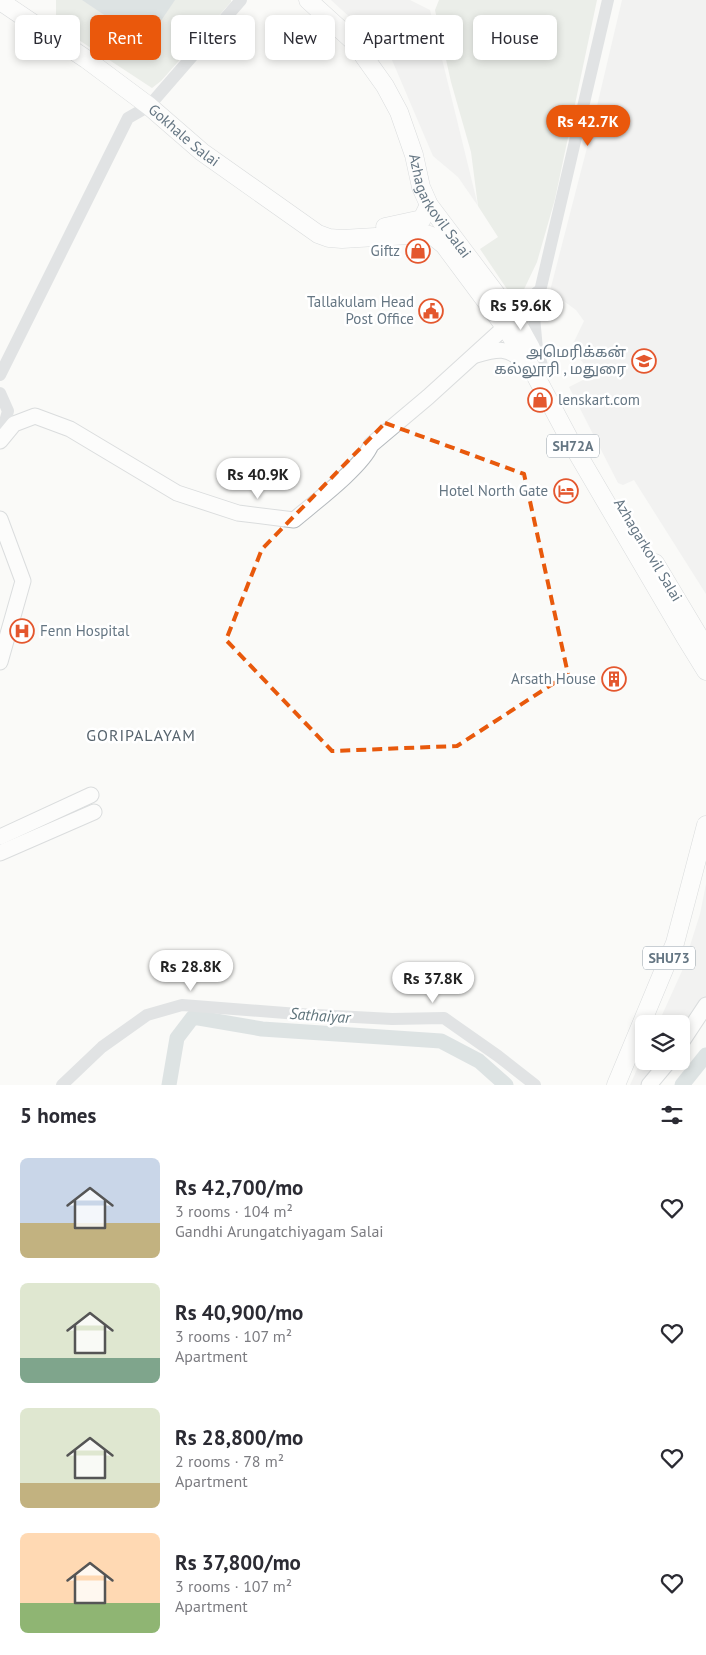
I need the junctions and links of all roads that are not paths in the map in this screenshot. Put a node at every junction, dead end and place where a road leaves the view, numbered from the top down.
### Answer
1 (241, 0) edge
2 (308, 0) edge
3 (608, 0) edge
4 (0, 2) edge
5 (149, 106) junction
6 (429, 205) junction
7 (426, 234) joint
8 (377, 236) junction
9 (540, 288) junction
10 (510, 323) junction
11 (474, 355) junction
12 (538, 370) junction
13 (0, 375) edge
14 (0, 393) edge
15 (0, 440) edge
16 (0, 519) edge
17 (706, 648) edge
18 (0, 662) edge
19 (706, 671) edge
20 (91, 795) dead end
21 (94, 812) dead end
22 (706, 825) edge
23 (0, 837) edge
24 (0, 853) edge
25 (706, 1005) edge
26 (690, 1029) edge
27 (662, 1070) edge
28 (62, 1085) edge
29 (535, 1085) edge
30 (616, 1085) edge
31 (650, 1085) edge

1 - 5 street
2 - 6 highway, Azhagarkovil Salai / SH72A
3 - 9 street
4 - 5 highway, Gokhale Salai
5 - 8 highway, Gokhale Salai
5 - 13 street
6 - 8 highway, Gokhale Salai
6 - 10 highway, Azhagarkovil Salai / SH72A
7 - 8 highway, Gokhale Salai
7 - 10 highway, Azhagarkovil Salai / SH72A
9 - 10 street
9 - 12 street
10 - 11 main road
10 - 12 highway, Azhagarkovil Salai / SH72A
11 - 12 main road
11 - 15 main road
12 - 17 highway, Azhagarkovil Salai / SH72A
12 - 19 highway, Azhagarkovil Salai / SH72A
14 - 15 street
16 - 18 main road
20 - 23 main road
21 - 24 main road
22 - 30 highway, SHU73
25 - 26 main road
27 - 31 main road
28 - 29 street

